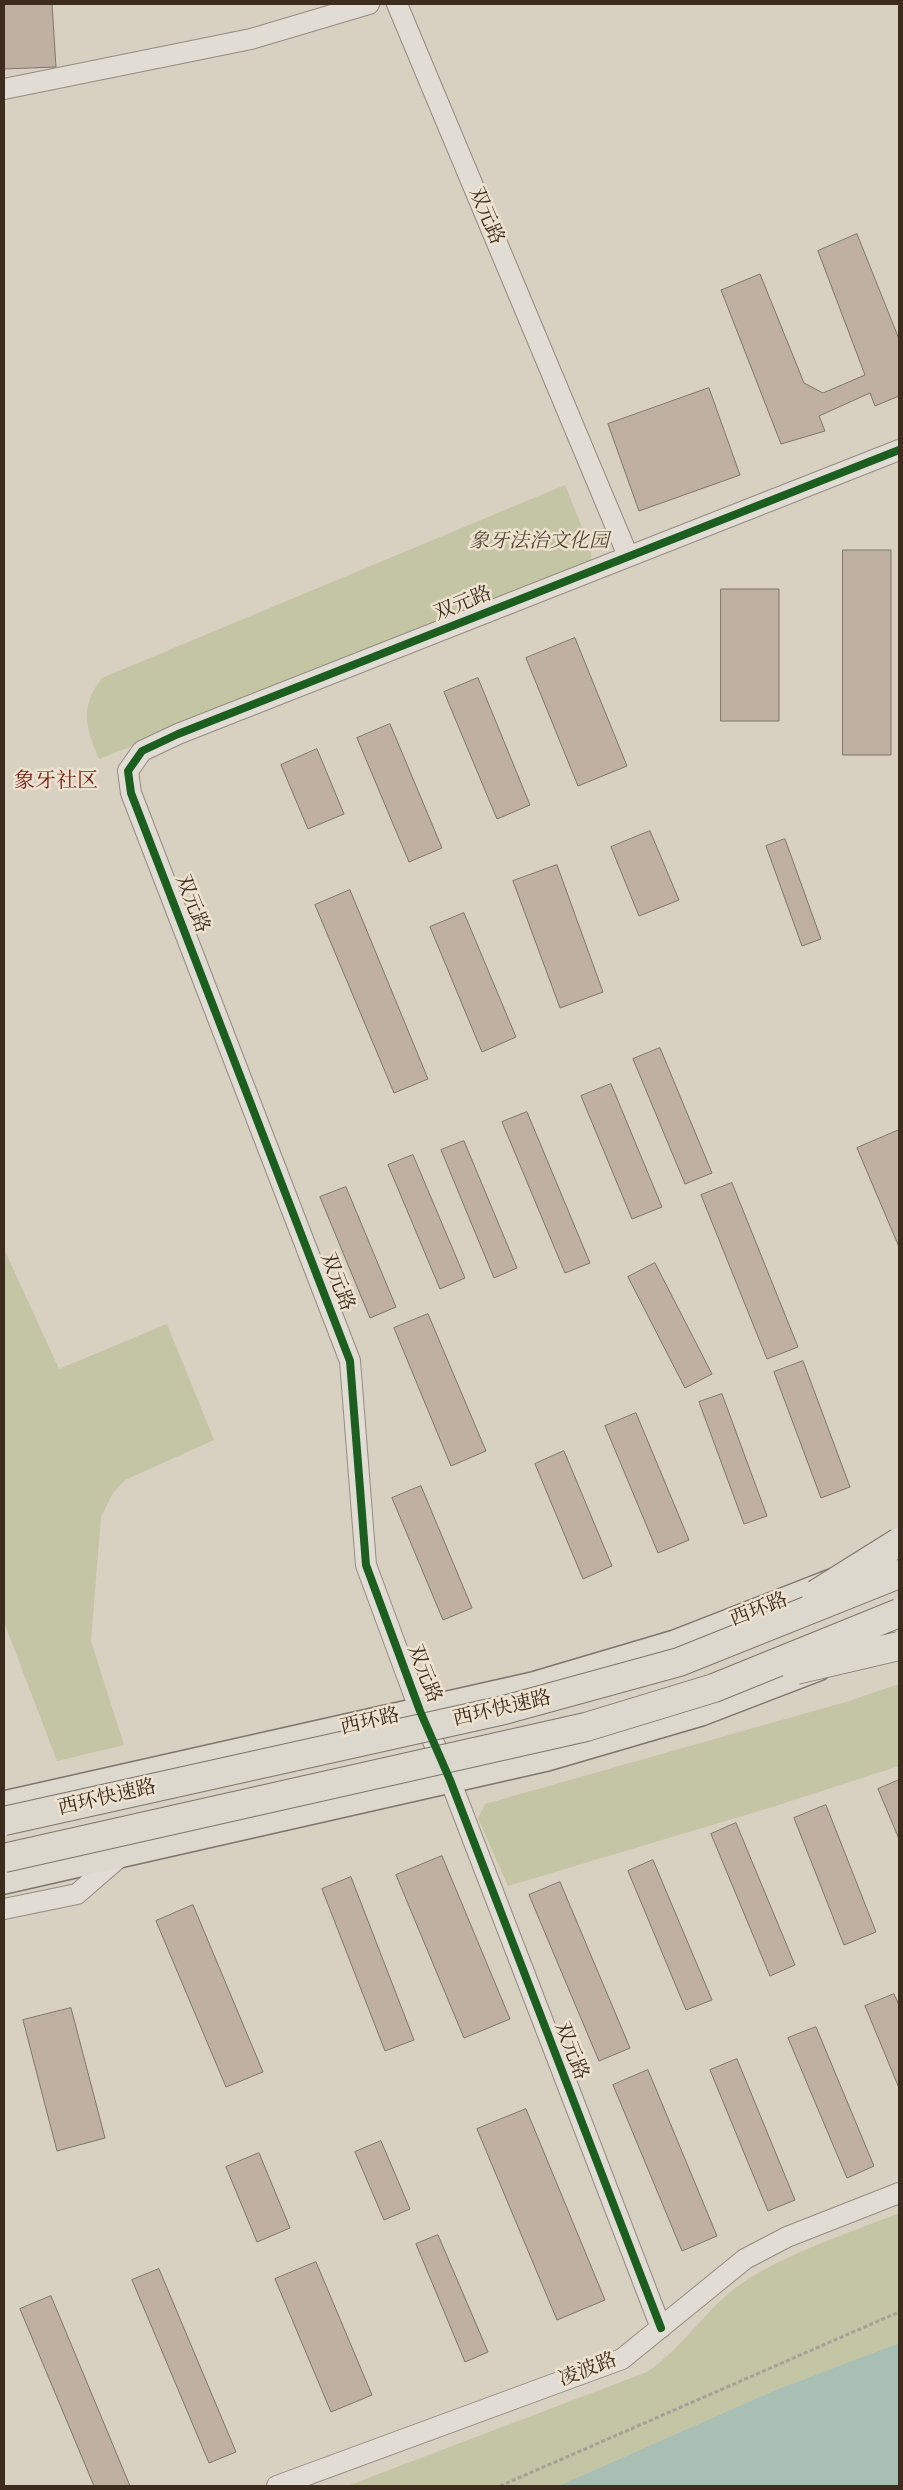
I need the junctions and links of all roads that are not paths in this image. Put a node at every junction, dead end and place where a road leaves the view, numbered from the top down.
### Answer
1 (368, 4) edge
2 (397, 4) edge
3 (4, 89) edge
4 (899, 450) edge
5 (628, 556) junction
6 (899, 1542) edge
7 (899, 1556) edge
8 (899, 1574) edge
9 (899, 1613) edge
10 (754, 1634) junction
11 (899, 1636) edge
12 (899, 1646) edge
13 (714, 1688) junction
14 (420, 1711) junction
15 (450, 1780) junction
16 (4, 1804) edge
17 (4, 1821) edge
18 (123, 1854) junction
19 (4, 1858) edge
20 (4, 1881) edge
21 (4, 1909) edge
22 (899, 2193) edge
23 (661, 2328) junction
24 (278, 2486) edge

1 - 3 street
2 - 5 street, 双元路
4 - 5 street
5 - 14 street, 双元路
6 - 10 highway, bridge
7 - 14 main road, 西环路
8 - 10 highway, 西环快速路, bridge
9 - 13 highway, 西环快速路, bridge
10 - 17 highway, 西环快速路, bridge
11 - 15 main road
12 - 13 highway, bridge
13 - 19 highway, 西环快速路, bridge
14 - 15 street, 双元路
14 - 16 main road, 西环路
15 - 18 main road
15 - 23 street, 双元路
18 - 20 main road
18 - 21 street
22 - 23 street, 凌波路
23 - 24 street, 凌波路

